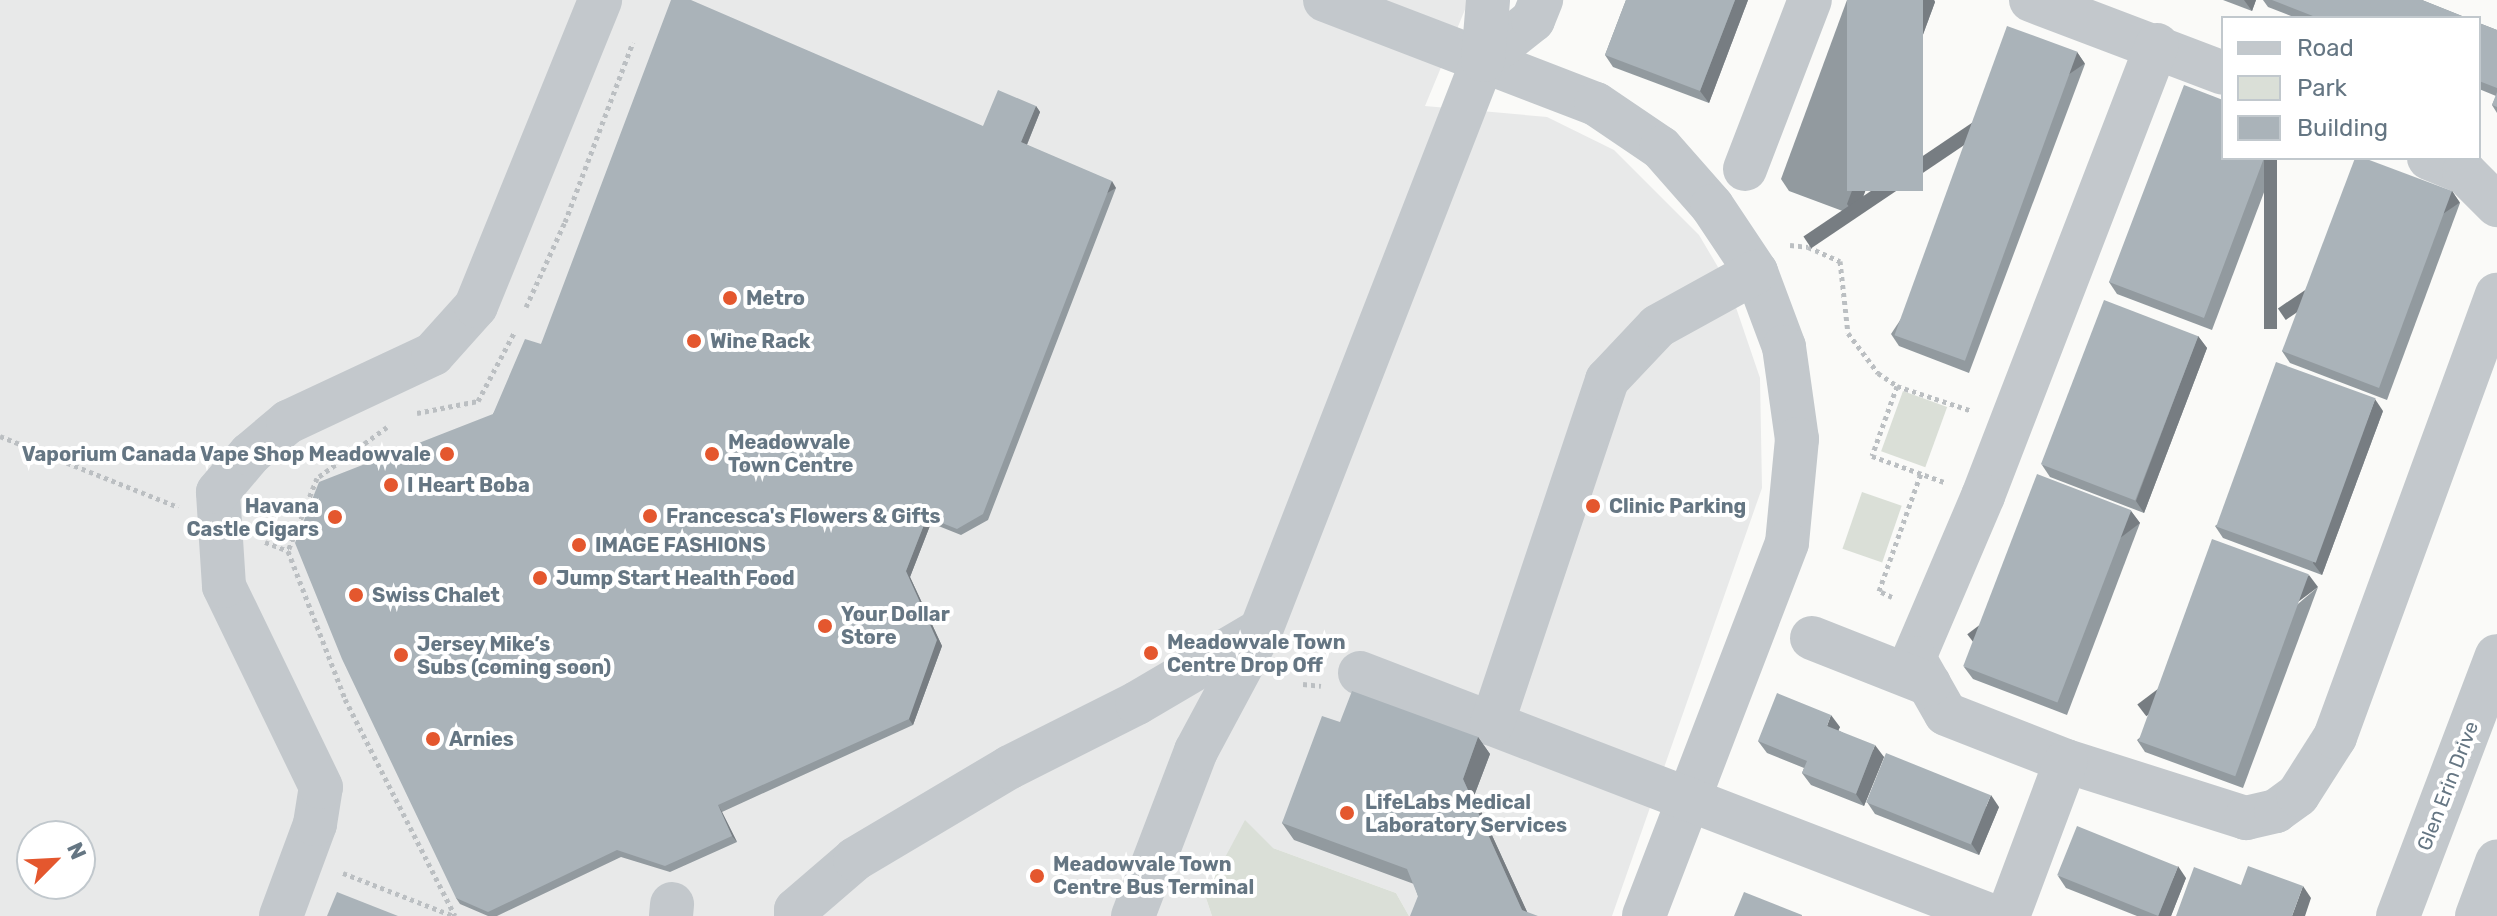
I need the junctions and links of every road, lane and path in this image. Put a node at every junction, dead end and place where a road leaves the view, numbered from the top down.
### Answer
1 (600, 0) edge
2 (1325, 0) edge
3 (1488, 0) edge
4 (1541, 0) edge
5 (1810, 0) edge
6 (2031, 0) edge
7 (1386, 9) edge
8 (637, 28) dead end
9 (2157, 45) junction
10 (1483, 60) junction
11 (2221, 72) edge
12 (2434, 160) edge
13 (1745, 169) dead end
14 (2497, 205) edge
15 (1768, 258) junction
16 (2497, 295) edge
17 (524, 312) dead end
18 (518, 325) dead end
19 (1897, 386) junction
20 (403, 415) dead end
21 (391, 424) dead end
22 (2008, 424) junction
23 (0, 436) edge
24 (1921, 473) junction
25 (1983, 496) junction
26 (220, 524) junction
27 (288, 551) junction
28 (1933, 614) junction
29 (1261, 630) junction
30 (1812, 638) dead end
31 (2497, 656) edge
32 (1360, 673) dead end
33 (1929, 684) junction
34 (1492, 724) junction
35 (2066, 761) junction
36 (1689, 799) junction
37 (303, 857) junction
38 (2497, 862) edge
39 (281, 916) edge
40 (454, 916) edge
41 (796, 916) edge
42 (1133, 916) edge
43 (1644, 916) edge
44 (1992, 916) edge
45 (2008, 916) edge
46 (2398, 916) edge
47 (2477, 916) edge

1 - 26 street
2 - 7 street
3 - 10 street
4 - 10 street
5 - 13 street
6 - 9 street
7 - 10 street
8 - 17 path
9 - 11 street
9 - 22 street
10 - 15 street
10 - 29 street
12 - 14 street
15 - 19 path
15 - 34 street
15 - 36 street
16 - 35 street
18 - 20 path
19 - 22 path
19 - 24 path
21 - 27 path
22 - 25 street
23 - 26 path
24 - 25 path
24 - 28 path
25 - 28 street
26 - 27 path
26 - 37 street
27 - 40 path
28 - 33 street
29 - 41 street
29 - 42 street
30 - 33 street
31 - 46 street, Glen Erin Drive
32 - 34 street
33 - 35 street
34 - 36 street
35 - 45 street
36 - 43 street
36 - 44 street
37 - 39 street
37 - 40 path
38 - 47 street

